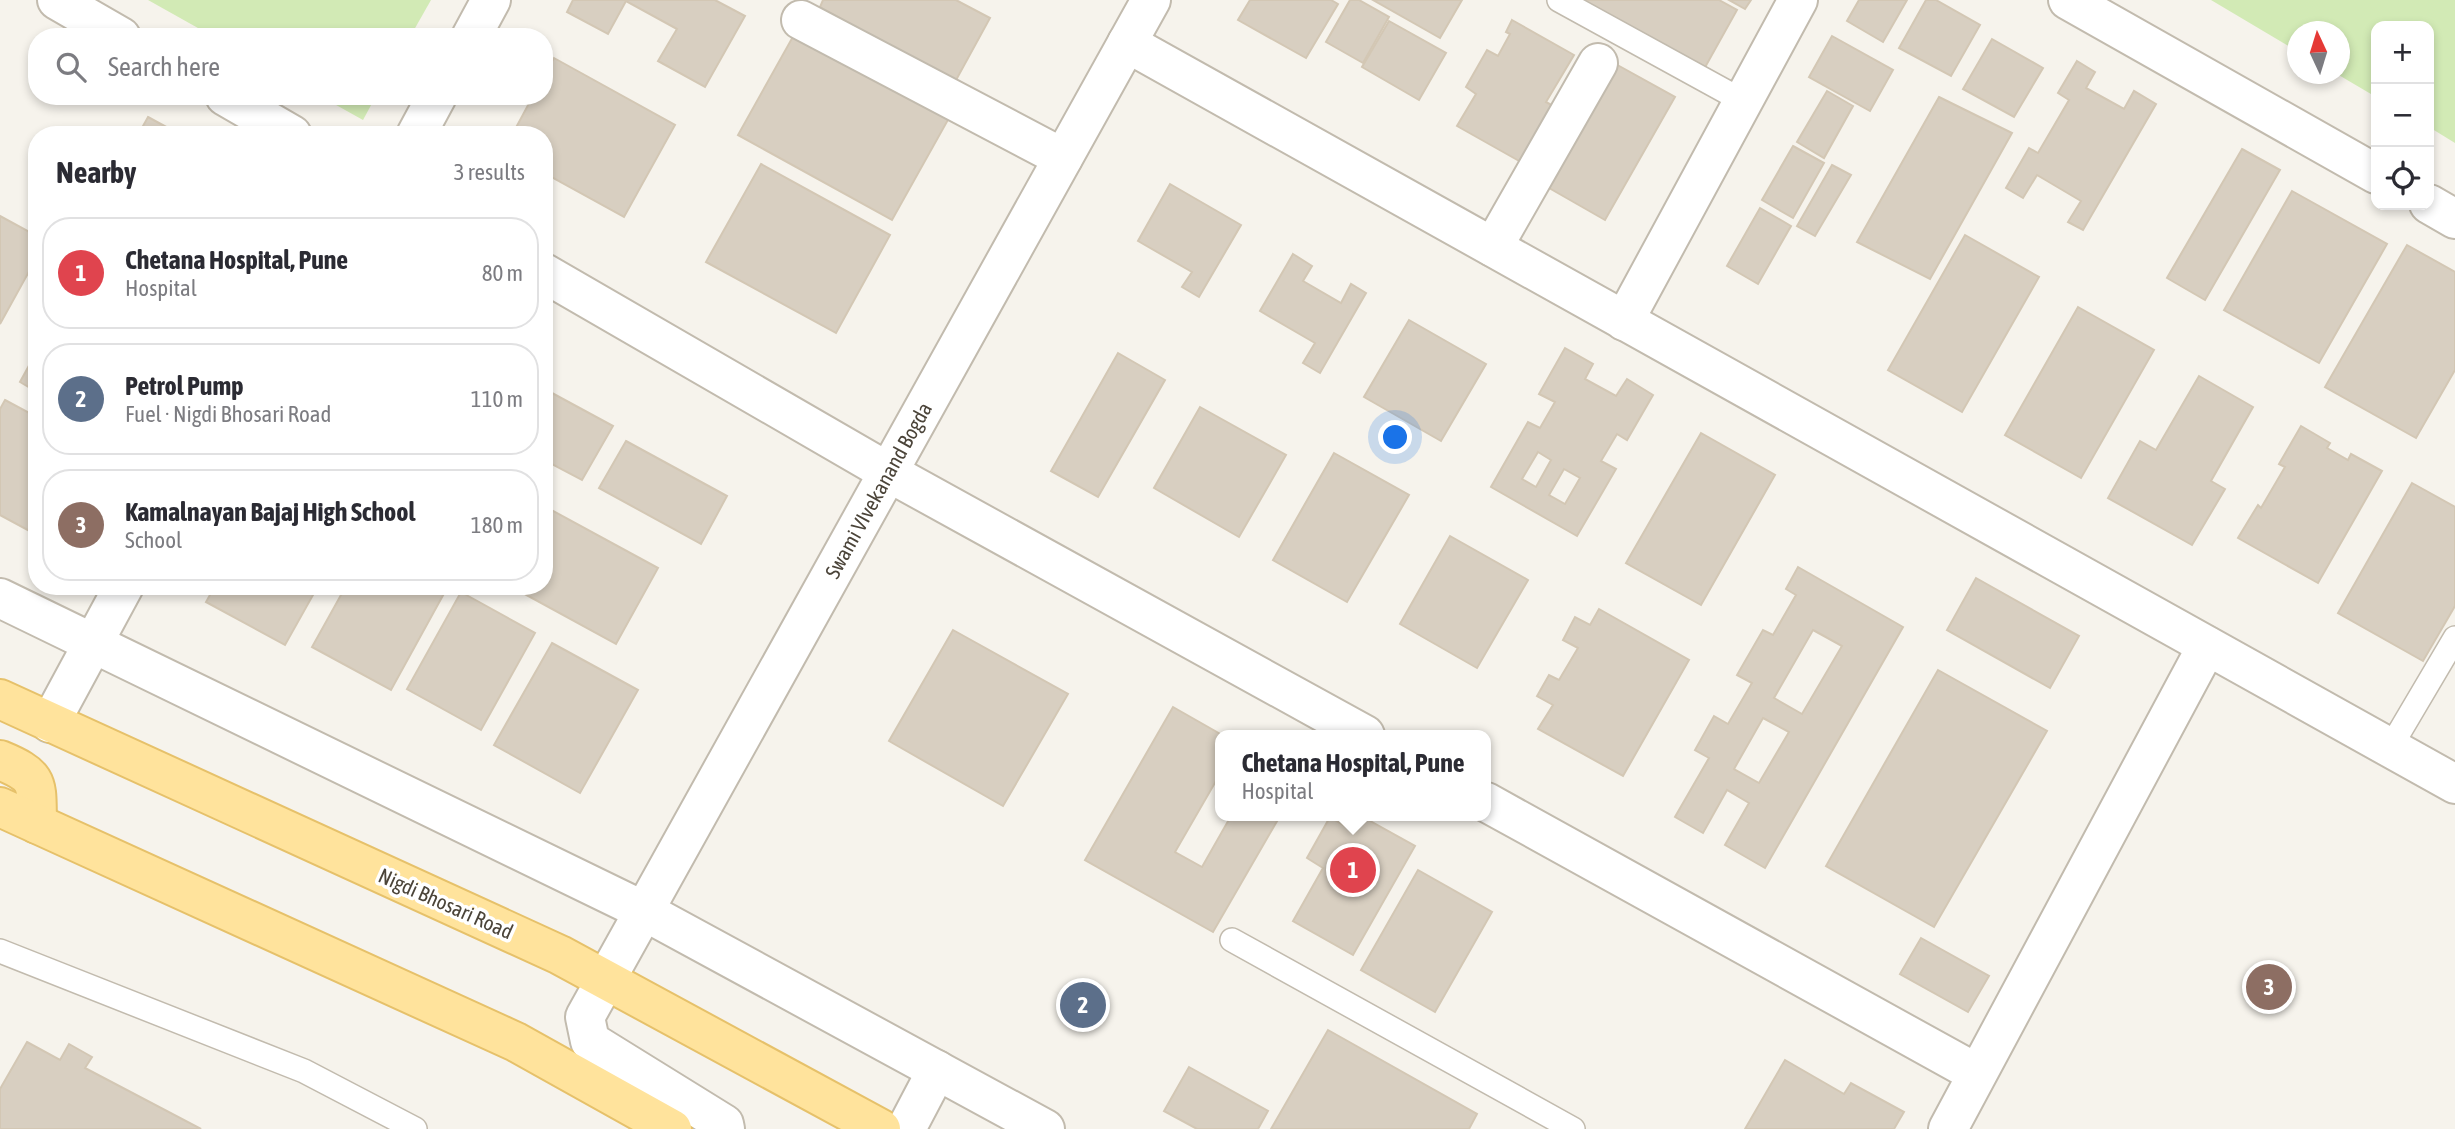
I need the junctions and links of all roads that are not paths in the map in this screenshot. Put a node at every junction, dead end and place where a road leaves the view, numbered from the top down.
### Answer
1 (57, 0) edge
2 (491, 0) edge
3 (1151, 0) edge
4 (1559, 0) edge
5 (1798, 0) edge
6 (2068, 0) edge
7 (801, 20) dead end
8 (105, 28) edge
9 (476, 28) edge
10 (1127, 43) junction
11 (1598, 63) dead end
12 (1743, 101) junction
13 (240, 105) edge
14 (432, 105) edge
15 (277, 126) edge
16 (421, 126) edge
17 (1063, 158) junction
18 (2371, 171) edge
19 (2434, 207) edge
20 (2455, 219) edge
21 (1493, 247) junction
22 (553, 278) edge
23 (1624, 321) junction
24 (888, 472) junction
25 (119, 595) edge
26 (0, 598) edge
27 (2455, 638) edge
28 (93, 644) junction
29 (2207, 646) junction
30 (0, 699) edge
31 (50, 723) junction
32 (1356, 730) edge
33 (2390, 748) junction
34 (0, 760) edge
35 (2455, 784) edge
36 (1491, 805) edge
37 (0, 807) edge
38 (37, 824) junction
39 (644, 911) junction
40 (1231, 940) dead end
41 (0, 951) edge
42 (606, 980) junction
43 (937, 1070) junction
44 (1976, 1073) junction
45 (415, 1129) edge
46 (672, 1129) edge
47 (724, 1129) edge
48 (881, 1129) edge
49 (906, 1129) edge
50 (1045, 1129) edge
51 (1573, 1129) edge
52 (1948, 1129) edge

1 - 8 street
2 - 9 street
3 - 10 street, Swami VIvekanand Bogda
4 - 12 lane
5 - 12 street
6 - 18 street
7 - 17 street
10 - 17 street, Swami VIvekanand Bogda
10 - 21 street
11 - 21 street
12 - 23 street
13 - 15 street
14 - 16 street
17 - 24 street, Swami VIvekanand Bogda
19 - 20 street
21 - 23 street
22 - 24 street
23 - 29 street
24 - 32 street
24 - 39 street, Swami VIvekanand Bogda
25 - 28 street
26 - 28 street
27 - 33 lane
28 - 31 street
28 - 39 street
29 - 33 street
29 - 44 street
30 - 31 main road, Nigdi Bhosari Road
31 - 42 main road, Nigdi Bhosari Road
33 - 35 street
34 - 38 main road
36 - 44 street
37 - 38 main road
38 - 46 main road
39 - 42 street, Swami VIvekanand Bogda
39 - 43 street
40 - 51 lane
41 - 45 lane
42 - 47 street, Swami VIvekanand Bogda
42 - 48 main road, Nigdi Bhosari Road
43 - 49 street
43 - 50 street
44 - 52 street

